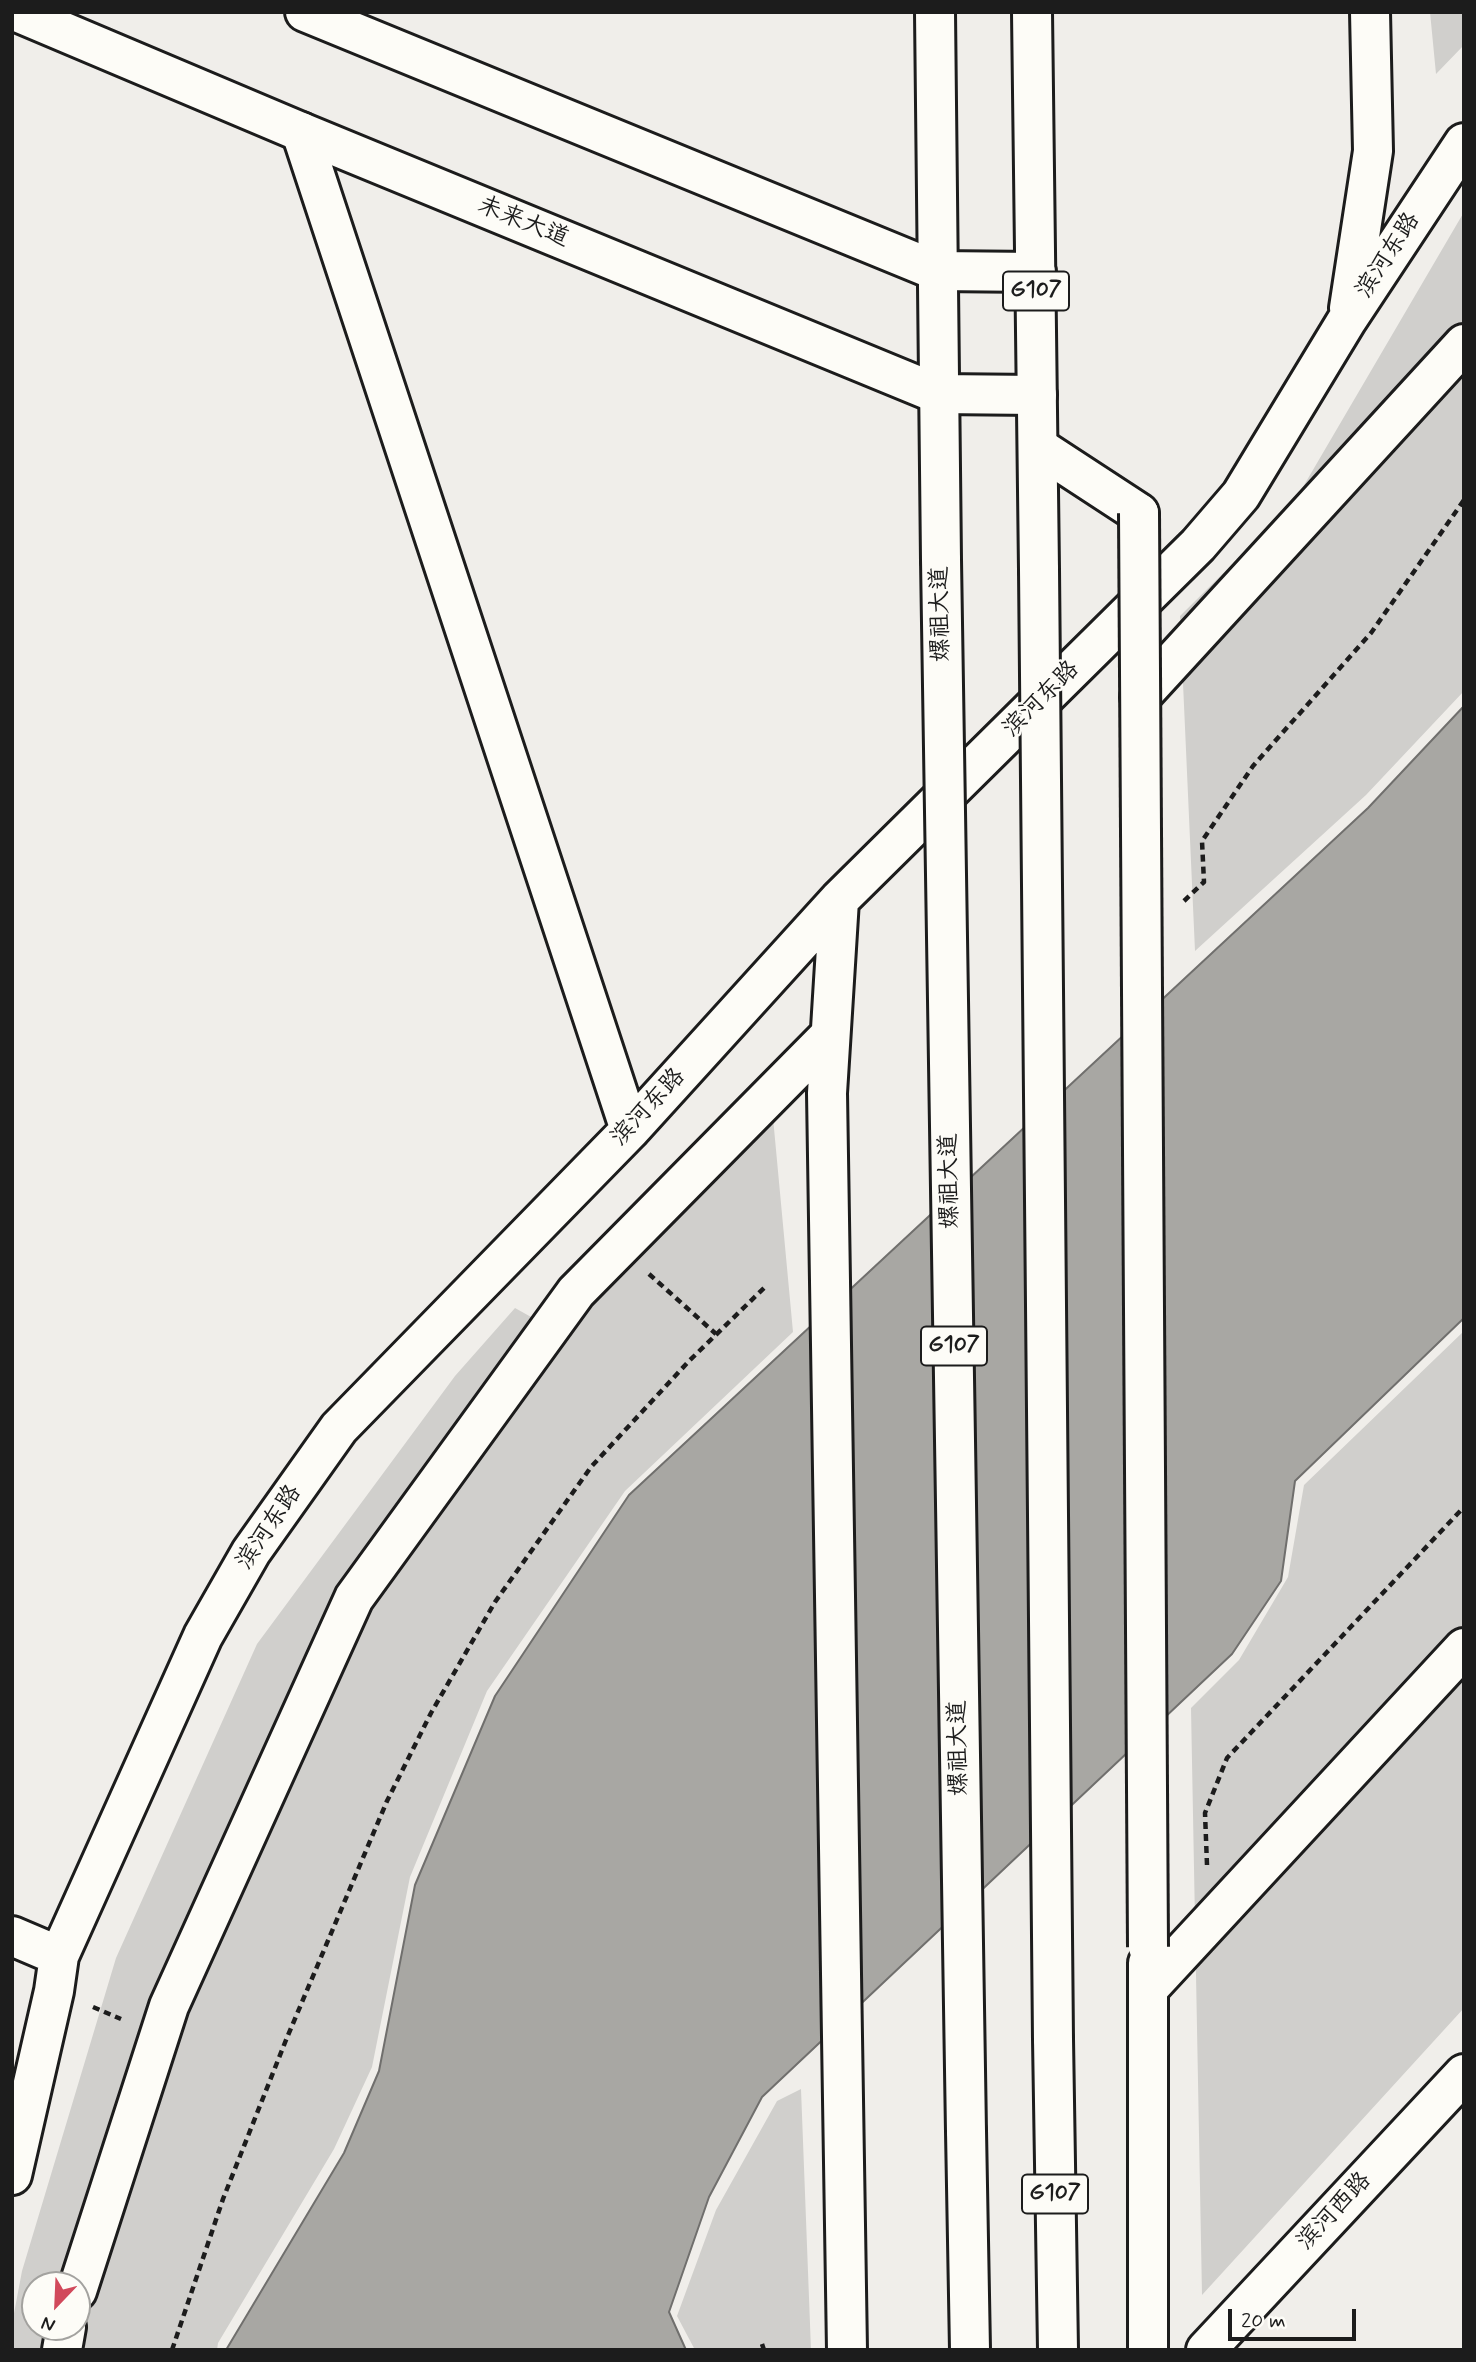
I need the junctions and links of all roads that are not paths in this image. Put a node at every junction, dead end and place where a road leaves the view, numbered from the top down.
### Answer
1 (17, 12) edge
2 (304, 12) edge
3 (935, 12) edge
4 (1032, 12) edge
5 (1370, 12) edge
6 (301, 132) junction
7 (1464, 143) edge
8 (937, 271) junction
9 (1035, 272) junction
10 (1347, 320) junction
11 (1464, 344) edge
12 (938, 394) junction
13 (1037, 395) junction
14 (1038, 447) junction
15 (1140, 697) junction
16 (839, 900) junction
17 (830, 1035) junction
18 (630, 1130) junction
19 (1464, 1648) edge
20 (12, 1936) edge
21 (56, 1974) junction
22 (1149, 1989) junction
23 (1464, 2074) edge
24 (12, 2175) edge
25 (83, 2271) edge
26 (847, 2350) edge
27 (970, 2350) edge
28 (1058, 2350) edge
29 (1148, 2350) edge
30 (1206, 2350) edge

1 - 6 main road, 未来大道
2 - 8 main road
3 - 8 main road, 嫘祖大道 / G107
4 - 9 main road, G107
5 - 10 main road
6 - 12 main road, 未来大道
6 - 18 main road
7 - 10 main road, 滨河东路
8 - 9 main road
8 - 12 main road, 嫘祖大道 / G107
9 - 13 main road, G107
10 - 16 main road, 滨河东路
11 - 15 main road
12 - 13 main road, 未来大道
12 - 27 main road, 嫘祖大道 / G107, bridge
13 - 14 main road, G107
14 - 15 main road, bridge
14 - 28 main road, G107, bridge
15 - 22 main road, bridge
16 - 17 main road
16 - 18 main road, 滨河东路
17 - 25 main road
17 - 26 main road
18 - 21 main road, 滨河东路
19 - 22 main road
20 - 21 main road
21 - 24 main road, 滨河东路
22 - 29 main road
23 - 30 main road, 滨河西路

